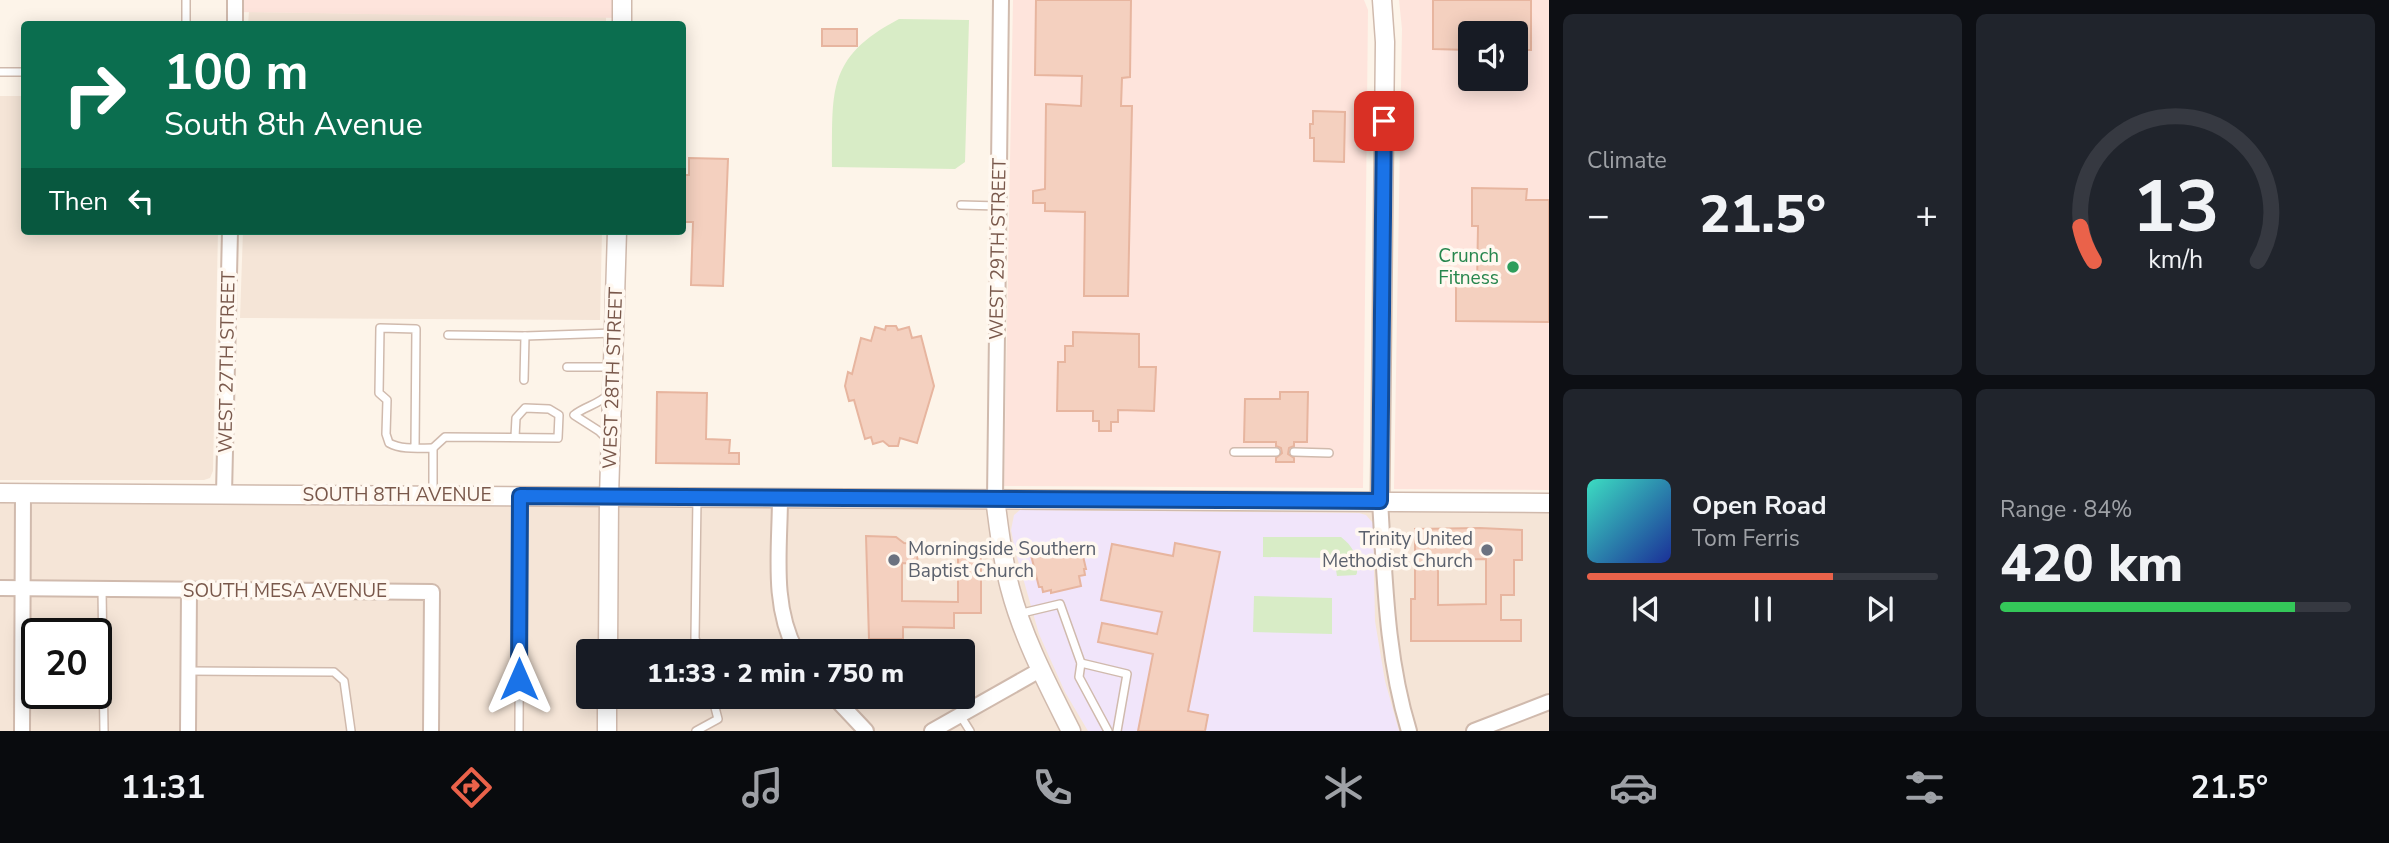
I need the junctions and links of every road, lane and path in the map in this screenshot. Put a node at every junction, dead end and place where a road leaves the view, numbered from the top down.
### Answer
1 (186, 0) edge
2 (235, 0) edge
3 (622, 0) edge
4 (1001, 0) edge
5 (1382, 0) edge
6 (186, 21) edge
7 (235, 21) edge
8 (622, 21) edge
9 (0, 72) edge
10 (21, 72) edge
11 (961, 205) dead end
12 (998, 206) junction
13 (230, 235) edge
14 (617, 235) edge
15 (614, 333) junction
16 (448, 335) dead end
17 (525, 336) junction
18 (566, 367) dead end
19 (612, 367) junction
20 (524, 380) dead end
21 (612, 391) junction
22 (559, 415) junction
23 (574, 415) junction
24 (515, 437) junction
25 (610, 443) junction
26 (415, 448) junction
27 (433, 448) junction
28 (1234, 452) dead end
29 (1276, 452) dead end
30 (1294, 452) dead end
31 (1329, 453) dead end
32 (0, 492) edge
33 (23, 493) junction
34 (223, 494) junction
35 (433, 495) junction
36 (520, 496) junction
37 (608, 496) junction
38 (697, 497) junction
39 (780, 497) junction
40 (995, 498) junction
41 (1380, 501) junction
42 (1549, 503) edge
43 (0, 589) edge
44 (23, 589) junction
45 (102, 589) junction
46 (189, 591) junction
47 (1018, 614) junction
48 (608, 639) edge
49 (695, 639) edge
50 (790, 639) edge
51 (1081, 663) junction
52 (1040, 670) junction
53 (188, 671) junction
54 (1549, 702) edge
55 (607, 709) edge
56 (715, 709) edge
57 (845, 709) edge
58 (960, 715) junction
59 (1498, 727) edge
60 (22, 731) edge
61 (104, 731) edge
62 (188, 731) edge
63 (351, 731) edge
64 (431, 731) edge
65 (519, 731) edge
66 (607, 731) edge
67 (696, 731) edge
68 (866, 731) edge
69 (932, 731) edge
70 (970, 731) edge
71 (1071, 731) edge
72 (1108, 731) edge
73 (1116, 731) edge
74 (1409, 731) edge
75 (1474, 731) edge

1 - 6 lane
2 - 7 street
3 - 8 street
4 - 12 street, WEST 29TH STREET
5 - 41 street
9 - 10 lane
11 - 12 lane
12 - 40 street, WEST 29TH STREET
13 - 34 street, WEST 27TH STREET
14 - 15 street, WEST 28TH STREET
15 - 17 lane
15 - 19 street, WEST 28TH STREET
16 - 17 lane
17 - 20 lane
18 - 19 lane
19 - 21 street, WEST 28TH STREET
21 - 23 lane
21 - 25 street, WEST 28TH STREET
22 - 23 lane
22 - 24 lane
22 - 24 lane
23 - 25 lane
24 - 27 lane
25 - 37 street, WEST 28TH STREET
26 - 26 lane
26 - 27 lane
27 - 35 lane
28 - 29 lane
30 - 31 lane
32 - 33 street, SOUTH 8TH AVENUE
33 - 34 street, SOUTH 8TH AVENUE
33 - 44 street
34 - 35 street, SOUTH 8TH AVENUE
35 - 36 street, SOUTH 8TH AVENUE
36 - 37 street, SOUTH 8TH AVENUE
36 - 65 lane
37 - 38 street, SOUTH 8TH AVENUE
37 - 48 street, WEST 28TH STREET
38 - 39 street, SOUTH 8TH AVENUE
38 - 49 lane
39 - 40 street, SOUTH 8TH AVENUE
39 - 50 street
40 - 41 street, SOUTH 8TH AVENUE
40 - 47 street
41 - 42 street, SOUTH 8TH AVENUE
41 - 74 street
43 - 44 street, SOUTH MESA AVENUE
44 - 45 street, SOUTH MESA AVENUE
44 - 60 street
45 - 46 street, SOUTH MESA AVENUE
45 - 61 lane
46 - 53 street
46 - 64 street, SOUTH MESA AVENUE
47 - 51 lane
47 - 52 street
51 - 72 lane
51 - 73 lane
52 - 58 street
52 - 71 street
53 - 62 street
53 - 63 lane
54 - 59 street
55 - 66 street
56 - 67 lane
57 - 68 street
58 - 69 street
58 - 70 lane
59 - 75 street

